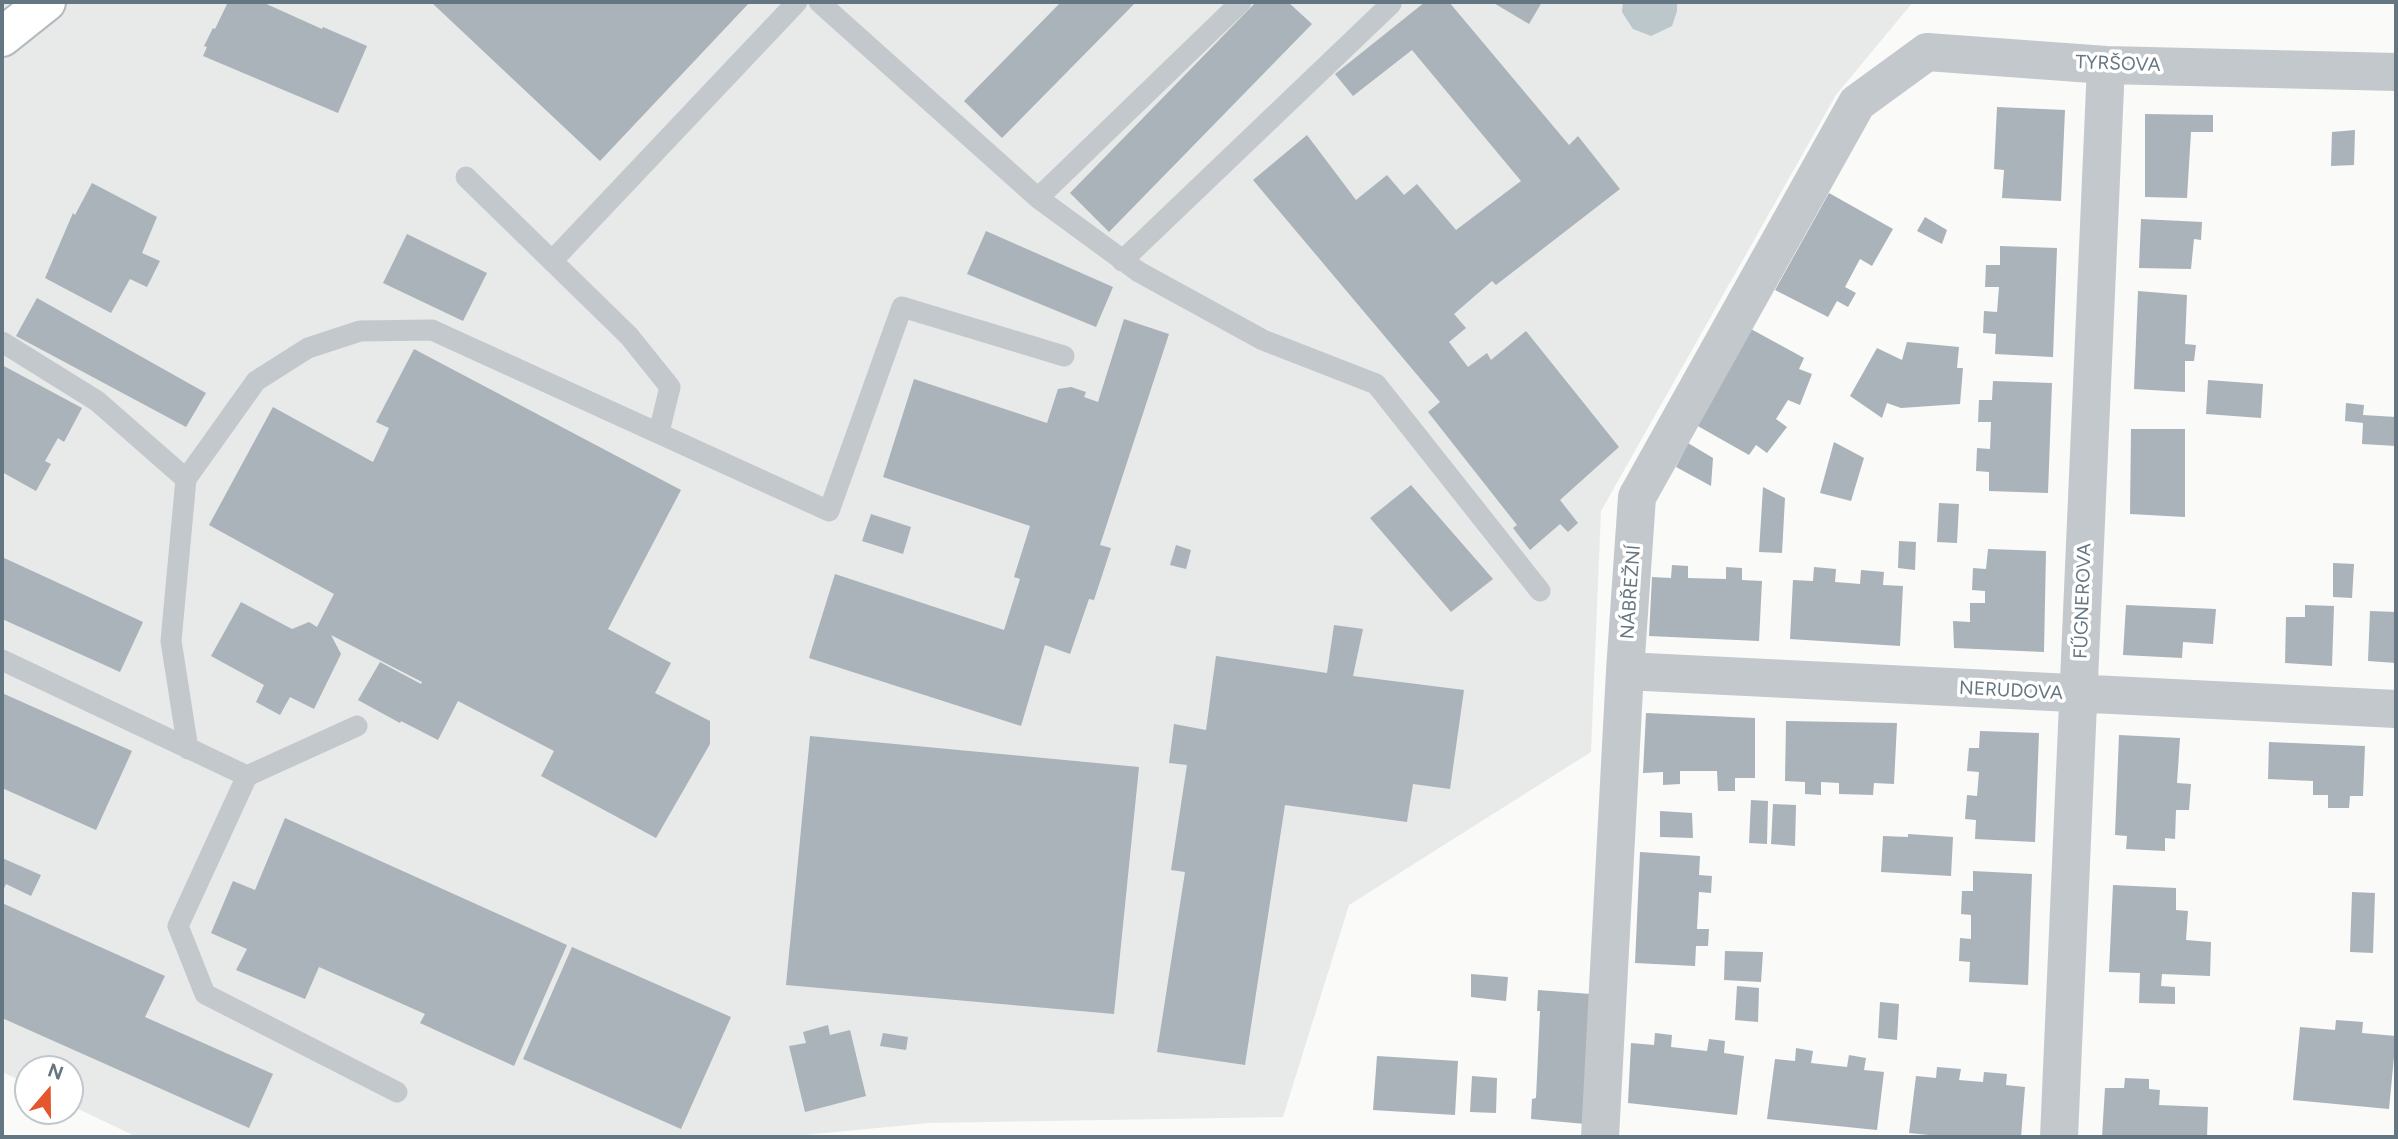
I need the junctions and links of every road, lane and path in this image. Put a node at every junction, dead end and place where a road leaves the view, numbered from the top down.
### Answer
1 (46, 2) edge
2 (797, 2) edge
3 (819, 2) edge
4 (1241, 2) edge
5 (1389, 2) edge
6 (2, 37) edge
7 (2106, 65) junction
8 (2396, 72) edge
9 (1857, 103) joint
10 (466, 177) dead end
11 (1038, 198) junction
12 (552, 261) junction
13 (1122, 261) junction
14 (2, 342) edge
15 (1064, 356) dead end
16 (659, 432) junction
17 (186, 479) junction
18 (1540, 591) dead end
19 (2, 660) edge
20 (1625, 671) junction
21 (2079, 694) junction
22 (2396, 709) edge
23 (357, 726) dead end
24 (188, 749) junction
25 (247, 776) junction
26 (397, 1092) dead end
27 (1600, 1137) edge
28 (2059, 1137) edge

1 - 6 main road
2 - 12 lane
3 - 11 lane
4 - 11 lane
5 - 13 lane
7 - 8 street, TYRŠOVA
7 - 9 street, TYRŠOVA
7 - 21 street, FŰGNEROVA
9 - 20 street, NÁBŘEŽNÍ
10 - 12 lane
11 - 13 lane
12 - 16 lane
13 - 18 lane
14 - 17 lane
15 - 16 lane
16 - 17 lane
17 - 24 lane
19 - 24 lane
20 - 21 street, NERUDOVA
20 - 27 street, NÁBŘEŽNÍ
21 - 22 street, NERUDOVA
21 - 28 street, FŰGNEROVA
23 - 25 lane
24 - 25 lane
25 - 26 lane

